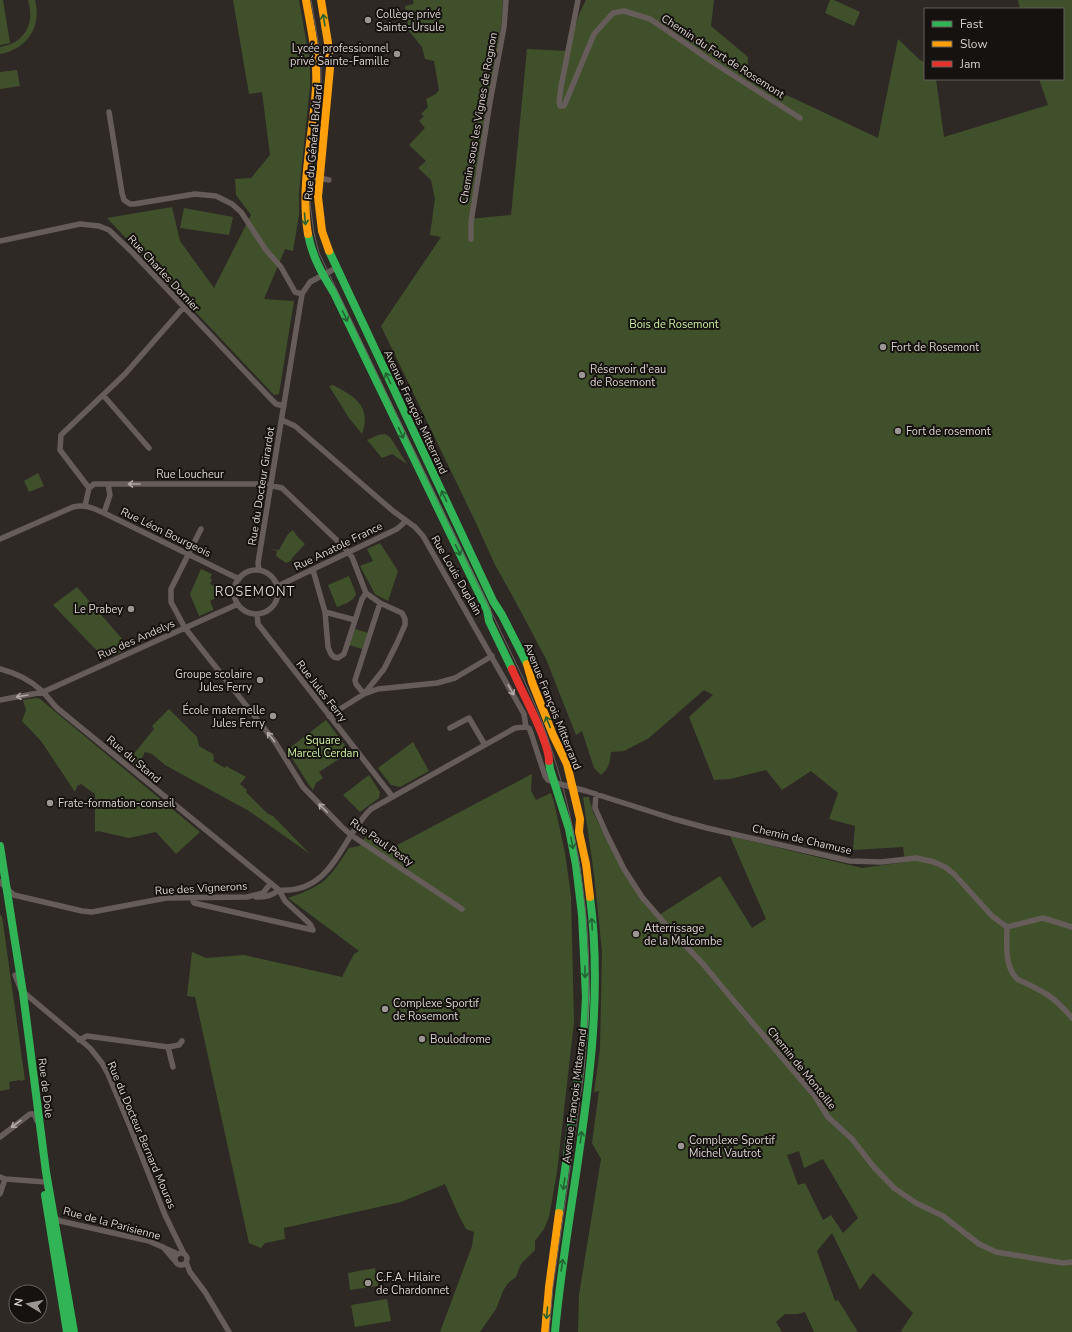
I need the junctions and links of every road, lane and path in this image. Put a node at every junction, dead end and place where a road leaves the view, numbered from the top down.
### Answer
1 (306, 0) edge
2 (321, 0) edge
3 (506, 0) edge
4 (578, 0) edge
5 (109, 112) dead end
6 (800, 118) dead end
7 (306, 175) junction
8 (320, 177) junction
9 (329, 180) dead end
10 (471, 238) dead end
11 (0, 241) edge
12 (336, 268) junction
13 (322, 275) junction
14 (302, 294) junction
15 (183, 308) junction
16 (103, 395) junction
17 (284, 406) junction
18 (282, 420) junction
19 (149, 448) dead end
20 (108, 484) junction
21 (271, 485) junction
22 (88, 488) junction
23 (84, 506) junction
24 (104, 513) junction
25 (406, 521) junction
26 (201, 529) dead end
27 (0, 539) edge
28 (349, 552) junction
29 (188, 554) junction
30 (259, 570) junction
31 (313, 570) junction
32 (239, 579) junction
33 (278, 586) junction
34 (366, 593) junction
35 (380, 603) junction
36 (238, 604) junction
37 (325, 612) junction
38 (257, 614) junction
39 (355, 620) junction
40 (185, 628) junction
41 (492, 656) junction
42 (0, 669) edge
43 (43, 692) junction
44 (364, 694) junction
45 (0, 700) edge
46 (330, 716) junction
47 (526, 727) junction
48 (450, 728) dead end
49 (485, 745) junction
50 (556, 783) junction
51 (573, 788) junction
52 (596, 794) junction
53 (392, 796) junction
54 (351, 835) junction
55 (0, 846) edge
56 (2, 882) edge
57 (270, 884) junction
58 (279, 890) junction
59 (248, 897) junction
60 (192, 898) junction
61 (462, 909) dead end
62 (1007, 927) junction
63 (1072, 927) edge
64 (15, 975) junction
65 (23, 993) junction
66 (1072, 1018) edge
67 (78, 1040) junction
68 (182, 1041) dead end
69 (168, 1046) junction
70 (172, 1067) dead end
71 (33, 1114) junction
72 (0, 1137) edge
73 (42, 1143) junction
74 (3, 1178) edge
75 (43, 1182) junction
76 (0, 1194) edge
77 (48, 1197) junction
78 (55, 1219) junction
79 (163, 1247) junction
80 (180, 1254) junction
81 (186, 1262) junction
82 (1072, 1262) edge
83 (177, 1263) junction
84 (190, 1272) junction
85 (67, 1332) edge
86 (74, 1332) edge
87 (229, 1332) edge
88 (545, 1332) edge
89 (556, 1332) edge

1 - 7 main road, Rue du Général Brûlard
8 -> 2 main road, Rue du Général Brûlard
3 - 10 street, Chemin sous les Vignes de Rognon
4 - 6 street, Chemin du Fort de Rosemont
5 - 14 street
7 - 8 street
7 -> 13 main road, Rue du Général Brûlard
8 - 9 street
8 - 12 main road, Rue du Général Brûlard
11 - 15 street, Rue Charles Dornier
12 - 13 street
51 -> 12 main road, Avenue François Mitterrand
13 - 14 street
13 -> 50 main road, Avenue François Mitterrand
14 - 17 street
15 - 16 street
15 - 17 street, Rue Charles Dornier
16 - 19 street
16 - 22 street
17 - 18 street, Rue du Docteur Girardot
18 - 21 street, Rue du Docteur Girardot
18 - 25 street, Rue Louis Duplain
21 -> 20 street, Rue Loucheur
20 - 22 street, Rue Loucheur
20 - 24 street
21 - 28 street
21 - 30 street, Rue du Docteur Girardot
22 - 23 street
23 - 24 street, Rue Léon Bourgeois
23 - 27 street
24 - 29 street, Rue Léon Bourgeois
25 - 28 street, Rue Anatole France
25 - 41 street, Rue Louis Duplain
26 - 29 street, Rue Paul Pesty
28 - 31 street, Rue Anatole France
28 - 34 street
29 - 32 street, Rue Léon Bourgeois
29 - 40 street, Rue Paul Pesty
30 - 32 street
30 - 33 street
31 - 33 street, Rue Anatole France
31 - 37 street
32 - 36 street
33 - 38 street
34 - 35 street
34 - 39 street
35 - 44 street
35 - 44 street
36 - 38 street
36 - 40 street, Rue des Andelys
37 - 39 street
37 - 39 street
38 - 46 street, Rue Jules Ferry
40 - 43 street, Rue des Andelys
54 -> 40 street, Rue Paul Pesty
41 - 44 street
41 -> 47 street, Rue Louis Duplain
42 - 43 street, Rue du Stand
43 -> 45 street, Rue des Andelys
43 - 57 street, Rue du Stand
44 - 46 street
46 - 53 street, Rue Jules Ferry
47 - 49 street
47 - 50 street, Rue Louis Duplain
48 - 49 street
49 - 53 street
50 - 51 street, Chemin de Chamuse
50 -> 88 main road, Avenue François Mitterrand
51 - 52 street, Chemin de Chamuse
89 -> 51 main road, Avenue François Mitterrand
52 - 62 street, Chemin de Chamuse
52 - 82 street, Chemin de Montoille
53 - 54 street
54 - 58 street
54 - 61 street, Rue Paul Pesty
55 - 56 main road, Rue de Dole
56 - 60 street, Rue des Vignerons
56 - 64 main road, Rue de Dole
56 - 65 main road, Rue de Dole
57 - 58 street
57 - 59 street, Rue des Vignerons
58 - 59 street
58 - 60 street
59 - 60 street, Rue des Vignerons
62 - 63 street
62 - 66 street
64 - 65 street
64 - 71 main road, Rue de Dole
65 - 67 street, Rue du Docteur Bernard Mouras
65 - 73 main road, Rue de Dole
67 - 69 street
67 - 80 street, Rue du Docteur Bernard Mouras
68 - 69 street
69 - 70 street
71 -> 72 street
71 - 73 street
71 - 75 main road, Rue de Dole
73 - 77 main road, Rue de Dole
74 - 75 street
74 - 76 street
75 - 77 main road, Rue de Dole
77 - 78 main road, Rue de Dole
77 - 85 main road, Rue de Dole
78 - 79 street, Rue de la Parisienne
78 - 86 main road, Rue de Dole
79 - 80 street, Rue de la Parisienne
79 - 83 street, Rue de la Parisienne
80 - 81 street
80 - 83 street
81 - 83 street
81 - 84 street
83 - 84 street
84 - 87 street

